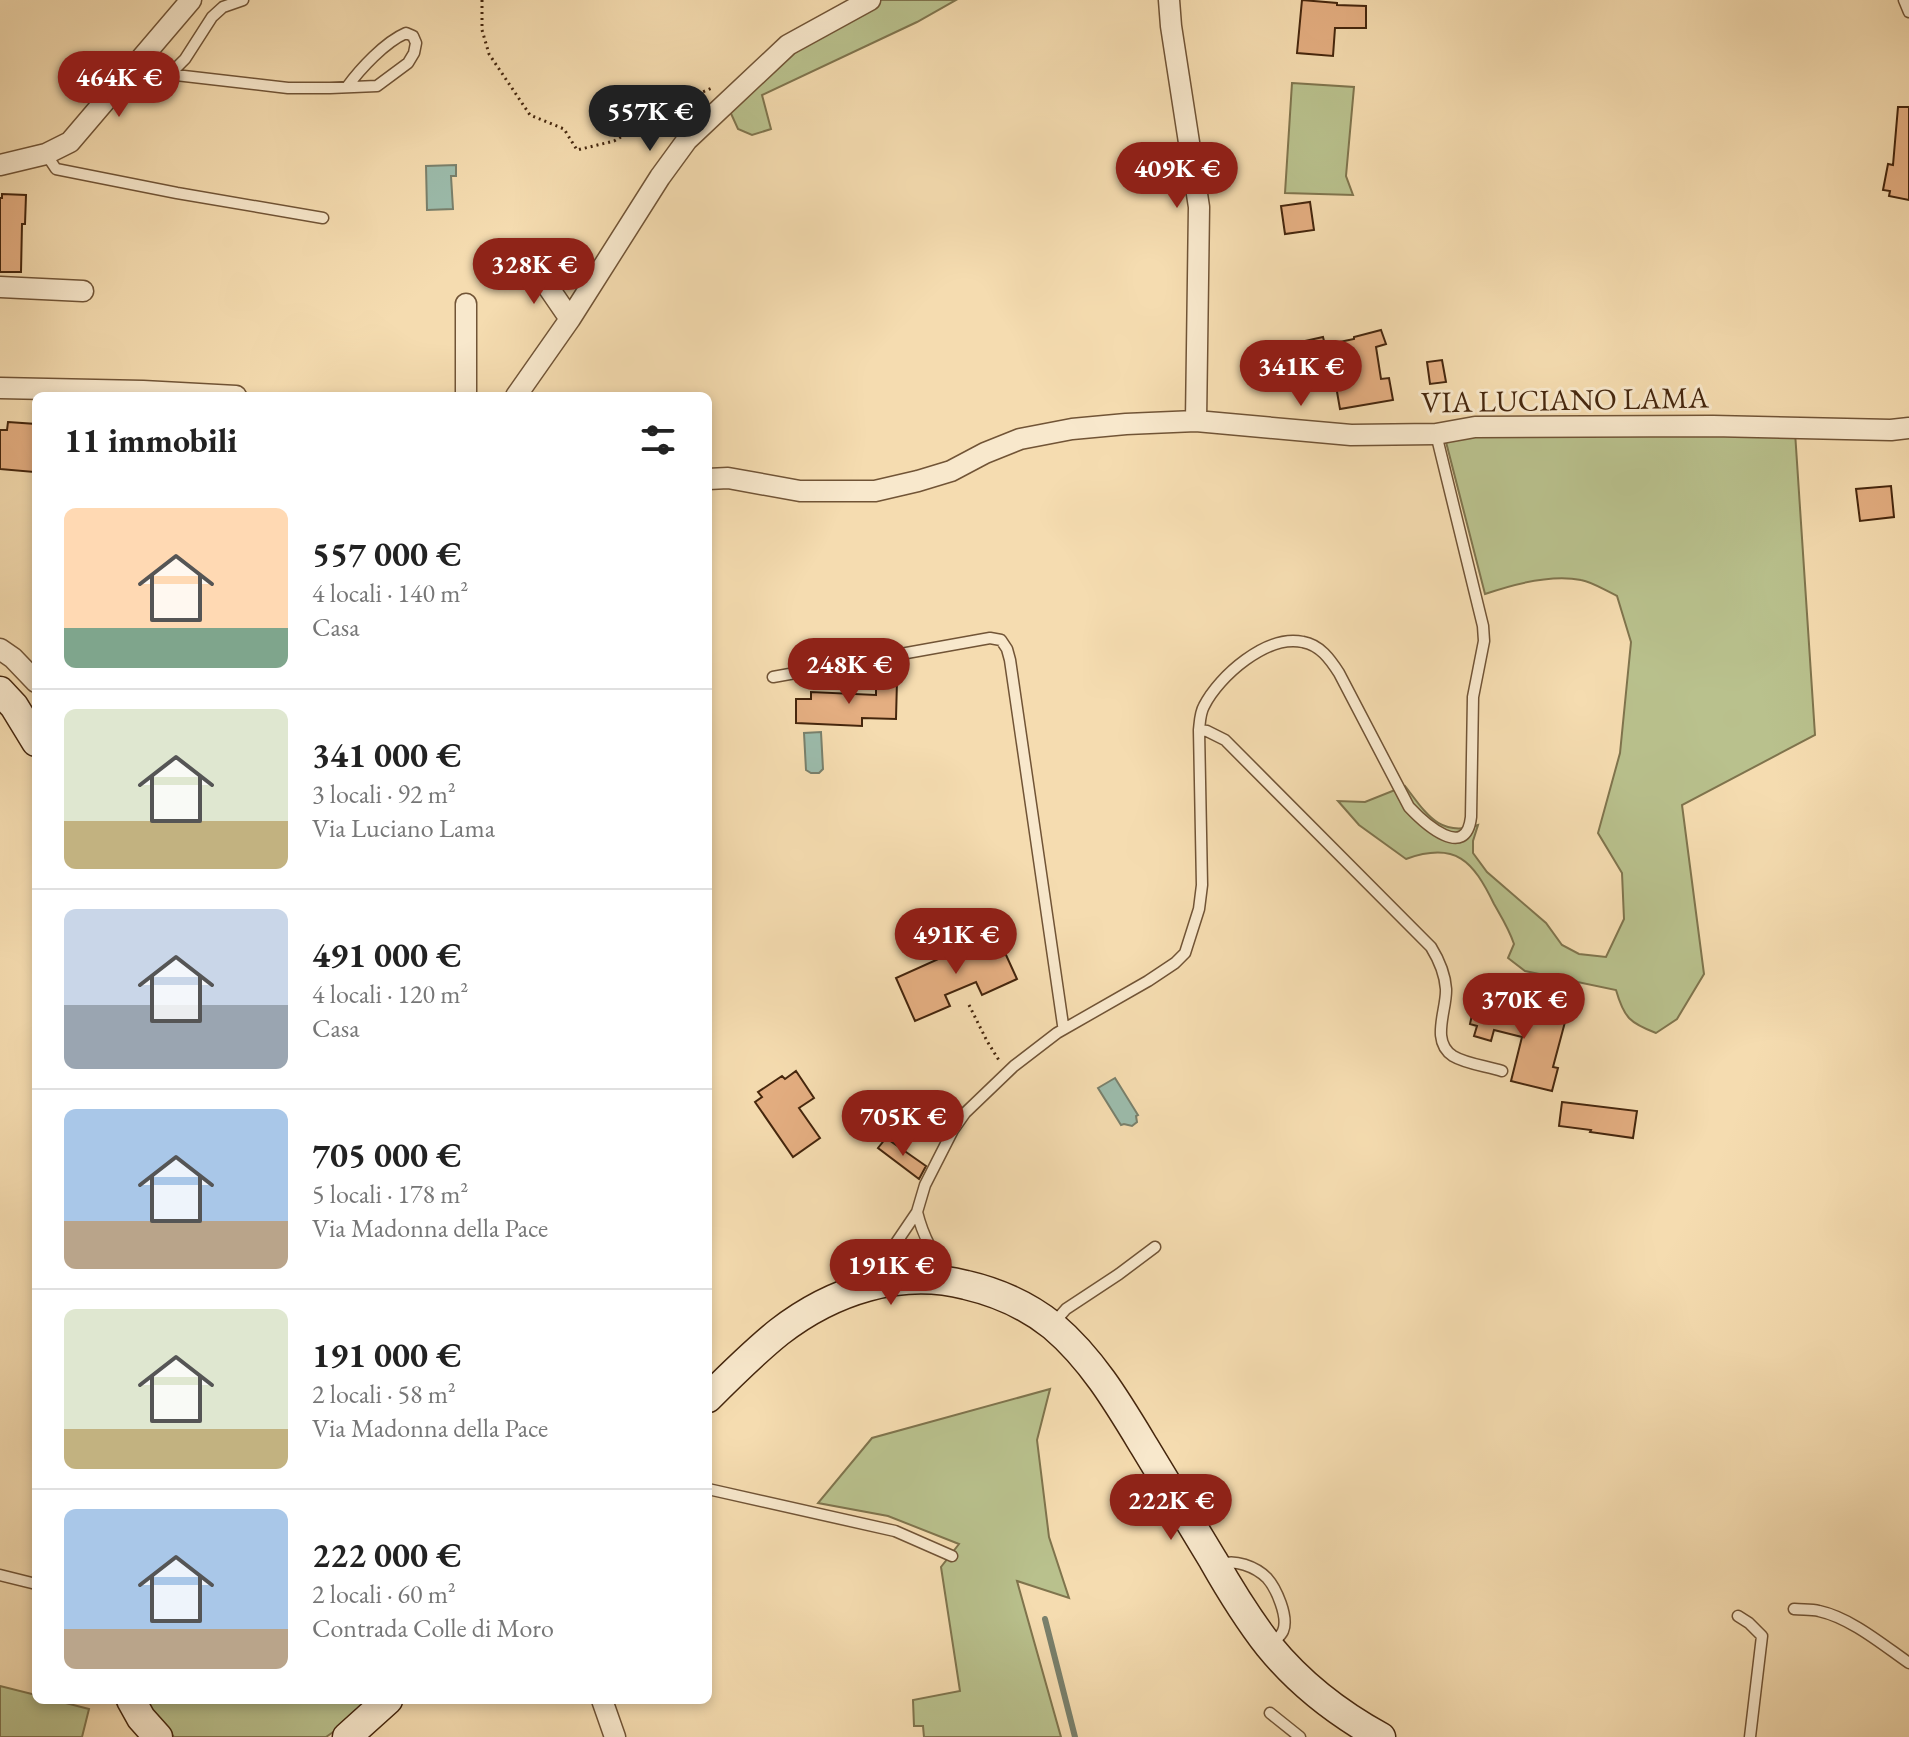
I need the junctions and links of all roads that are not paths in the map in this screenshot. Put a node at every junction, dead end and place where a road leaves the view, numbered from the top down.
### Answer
1 (191, 0) edge
2 (243, 0) edge
3 (870, 0) edge
4 (1169, 0) edge
5 (1904, 0) edge
6 (1909, 12) edge
7 (132, 70) junction
8 (170, 74) junction
9 (347, 87) junction
10 (46, 154) junction
11 (0, 165) edge
12 (323, 218) dead end
13 (535, 268) dead end
14 (0, 287) edge
15 (83, 291) dead end
16 (466, 304) dead end
17 (570, 319) junction
18 (0, 388) edge
19 (162, 392) edge
20 (466, 392) edge
21 (519, 392) edge
22 (1196, 421) junction
23 (1909, 428) edge
24 (1436, 434) junction
25 (712, 479) edge
26 (0, 649) edge
27 (32, 676) edge
28 (773, 677) dead end
29 (0, 691) edge
30 (1199, 730) junction
31 (32, 735) edge
32 (1065, 1028) junction
33 (1502, 1071) dead end
34 (917, 1212) junction
35 (900, 1235) junction
36 (927, 1241) junction
37 (1155, 1247) dead end
38 (914, 1279) junction
39 (956, 1282) junction
40 (860, 1288) junction
41 (1052, 1326) junction
42 (712, 1394) edge
43 (712, 1490) edge
44 (952, 1556) dead end
45 (0, 1575) edge
46 (32, 1583) edge
47 (1794, 1609) dead end
48 (1738, 1616) dead end
49 (1909, 1663) edge
50 (133, 1704) edge
51 (384, 1704) edge
52 (603, 1704) edge
53 (1270, 1713) dead end
54 (158, 1737) edge
55 (347, 1737) edge
56 (615, 1737) edge
57 (1300, 1737) edge
58 (1381, 1737) edge
59 (1750, 1737) edge

1 - 7 street
2 - 8 lane
3 - 17 street
4 - 22 street
5 - 6 lane
7 - 8 lane
7 - 10 street
8 - 9 lane
9 - 9 lane
10 - 11 street
10 - 12 lane
13 - 17 street
14 - 15 street
16 - 20 street
17 - 21 street
18 - 19 street
22 - 24 street, VIA LUCIANO LAMA
22 - 25 street, VIA LUCIANO LAMA
23 - 24 street, VIA LUCIANO LAMA
24 - 30 lane
26 - 27 street
28 - 32 lane
29 - 31 main road
30 - 32 lane
30 - 33 lane
32 - 34 lane
34 - 35 lane
34 - 36 lane
35 - 38 lane
35 - 40 lane
36 - 38 lane
36 - 39 lane
37 - 41 lane
38 - 39 main road
38 - 40 main road
39 - 41 main road
40 - 42 main road
41 - 58 main road
43 - 44 lane
45 - 46 lane
47 - 49 lane
48 - 59 lane
50 - 54 main road
51 - 55 main road
52 - 56 street
53 - 57 lane

